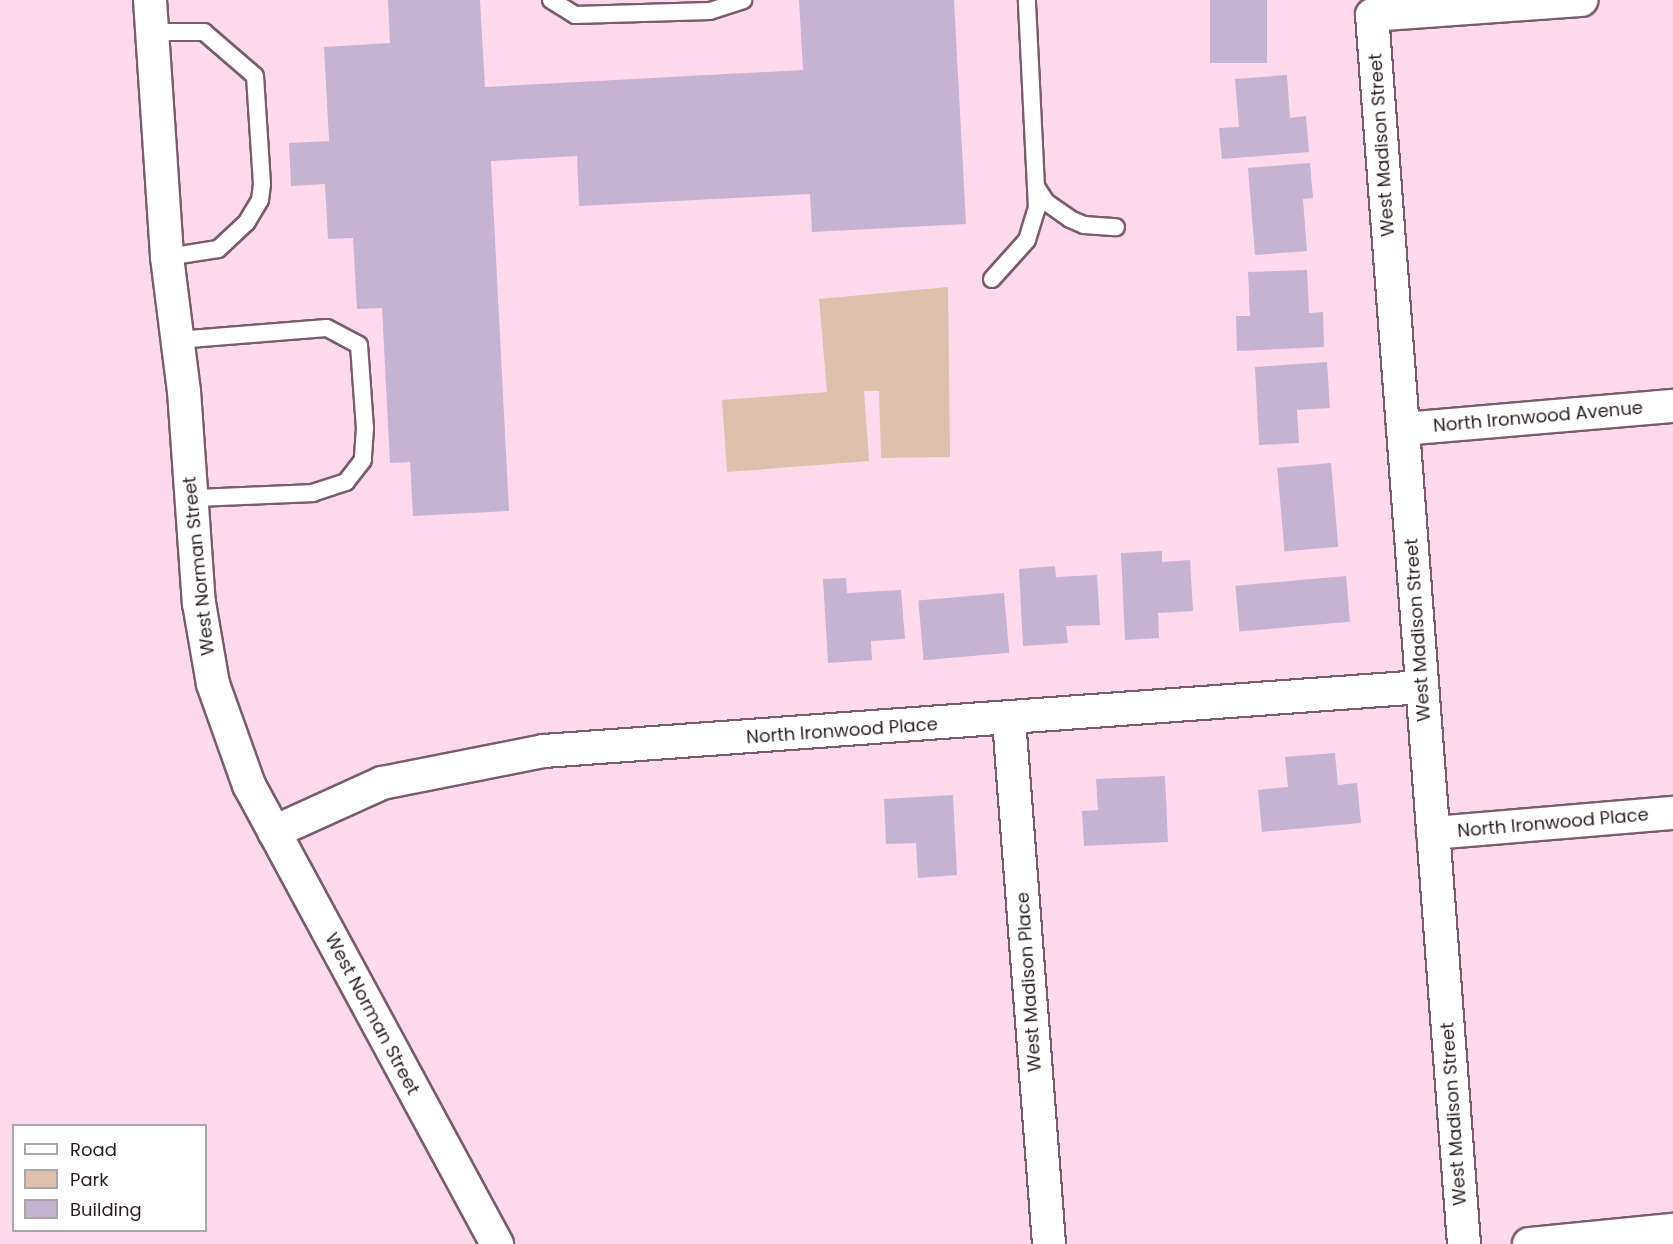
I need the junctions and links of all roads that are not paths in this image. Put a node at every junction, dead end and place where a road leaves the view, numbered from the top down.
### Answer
1 (150, 0) edge
2 (551, 0) edge
3 (743, 0) edge
4 (1027, 0) edge
5 (1581, 0) edge
6 (152, 32) junction
7 (1037, 189) junction
8 (1116, 227) dead end
9 (167, 257) junction
10 (992, 279) dead end
11 (177, 340) junction
12 (1673, 406) edge
13 (1403, 429) junction
14 (192, 498) junction
15 (1422, 687) junction
16 (1009, 720) junction
17 (1673, 813) edge
18 (274, 832) junction
19 (1433, 833) junction
20 (1673, 1230) edge
21 (497, 1244) edge
22 (1049, 1244) edge
23 (1464, 1244) edge
24 (1529, 1244) edge

1 - 6 street, West Norman Street
2 - 3 lane
4 - 7 lane
5 - 13 street, West Madison Street
6 - 9 street, West Norman Street
6 - 9 lane
7 - 8 lane
7 - 10 lane
9 - 11 street, West Norman Street
11 - 14 street, West Norman Street
11 - 14 lane
12 - 13 street, North Ironwood Avenue
13 - 15 street, West Madison Street
14 - 18 street, West Norman Street
15 - 16 street, North Ironwood Place
15 - 19 street, West Madison Street
16 - 18 street, North Ironwood Place
16 - 22 street, West Madison Place
17 - 19 street, North Ironwood Place
18 - 21 street, West Norman Street
19 - 23 street, West Madison Street
20 - 24 street

